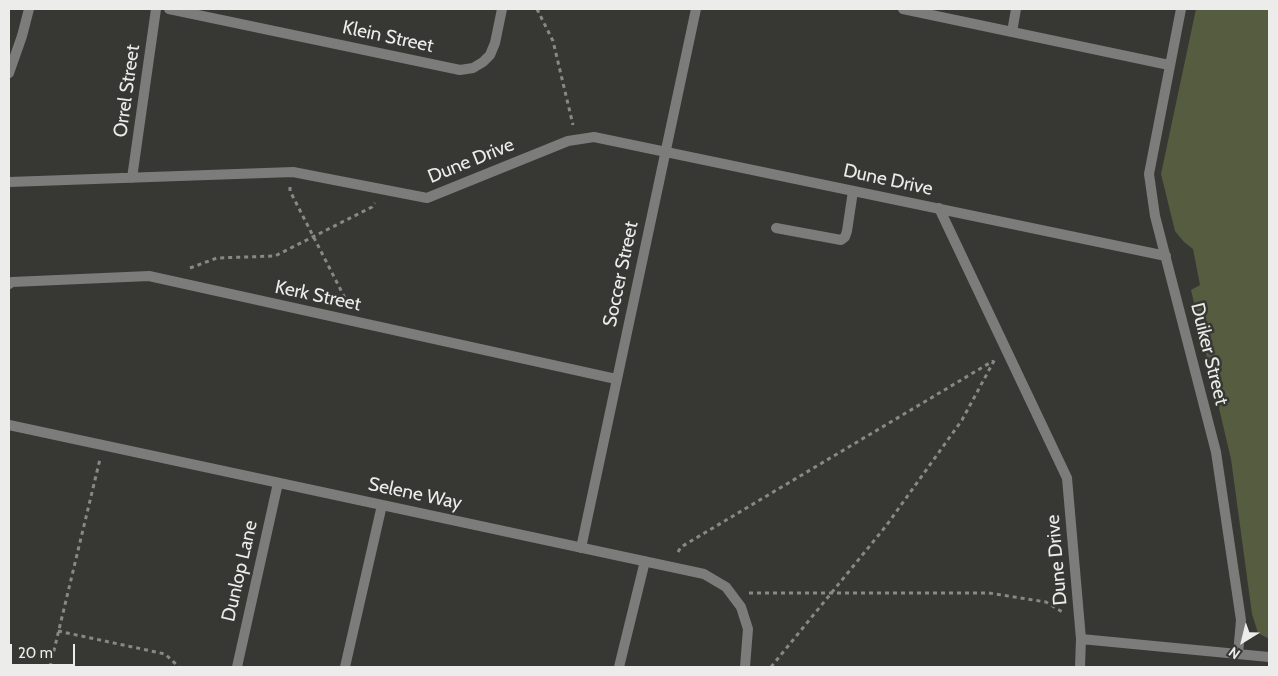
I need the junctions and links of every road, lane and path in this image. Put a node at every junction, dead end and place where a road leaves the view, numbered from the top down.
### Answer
1 (29, 9) edge
2 (156, 9) edge
3 (169, 9) edge
4 (502, 9) edge
5 (537, 9) edge
6 (696, 9) edge
7 (903, 9) edge
8 (1016, 9) edge
9 (1181, 9) edge
10 (1012, 32) junction
11 (1169, 66) junction
12 (9, 73) edge
13 (575, 139) junction
14 (666, 152) junction
15 (293, 172) junction
16 (132, 178) junction
17 (9, 182) edge
18 (383, 189) junction
19 (854, 191) junction
20 (939, 208) junction
21 (776, 228) dead end
22 (314, 238) junction
23 (1166, 256) junction
24 (185, 270) dead end
25 (9, 284) edge
26 (345, 320) junction
27 (1006, 349) junction
28 (993, 361) junction
29 (616, 379) junction
30 (9, 425) edge
31 (103, 445) junction
32 (278, 483) junction
33 (382, 505) junction
34 (581, 548) junction
35 (644, 561) junction
36 (669, 566) junction
37 (831, 592) junction
38 (735, 597) junction
39 (1080, 622) junction
40 (58, 631) junction
41 (1081, 639) junction
42 (1238, 654) junction
43 (1269, 657) edge
44 (50, 667) edge
45 (179, 667) edge
46 (237, 667) edge
47 (346, 667) edge
48 (619, 667) edge
49 (745, 667) edge
50 (771, 667) edge
51 (1080, 667) edge

1 - 12 street
2 - 16 street, Orrel Street
3 - 4 street, Klein Street
5 - 13 path
6 - 14 street, Soccer Street
7 - 10 street
8 - 10 street
9 - 11 street, Duiker Street
10 - 11 street
11 - 23 street, Duiker Street
13 - 14 street, Dune Drive
13 - 18 street, Dune Drive
14 - 19 street, Dune Drive
14 - 29 street, Soccer Street
15 - 16 street, Dune Drive
15 - 18 street, Dune Drive
15 - 22 path
16 - 17 street, Dune Drive
18 - 22 path
19 - 20 street, Dune Drive
19 - 21 street
20 - 23 street, Dune Drive
20 - 27 street, Dune Drive
22 - 24 path
22 - 26 path
23 - 42 street, Duiker Street
25 - 26 street, Kerk Street
26 - 29 street, Kerk Street
27 - 28 path
27 - 39 street, Dune Drive
28 - 36 path
28 - 37 path
29 - 34 street, Soccer Street
30 - 31 street, Selene Way
31 - 32 street, Selene Way
31 - 40 path
32 - 33 street, Selene Way
32 - 46 street, Dunlop Lane
33 - 34 street, Selene Way
33 - 47 street
34 - 35 street, Selene Way
35 - 36 street, Selene Way
35 - 48 street
36 - 38 street, Selene Way
37 - 38 path
37 - 39 path
37 - 50 path
38 - 49 street, Selene Way
39 - 41 street, Dune Drive
40 - 44 path
40 - 45 path
41 - 42 street
41 - 51 street, Dune Drive
42 - 43 street

